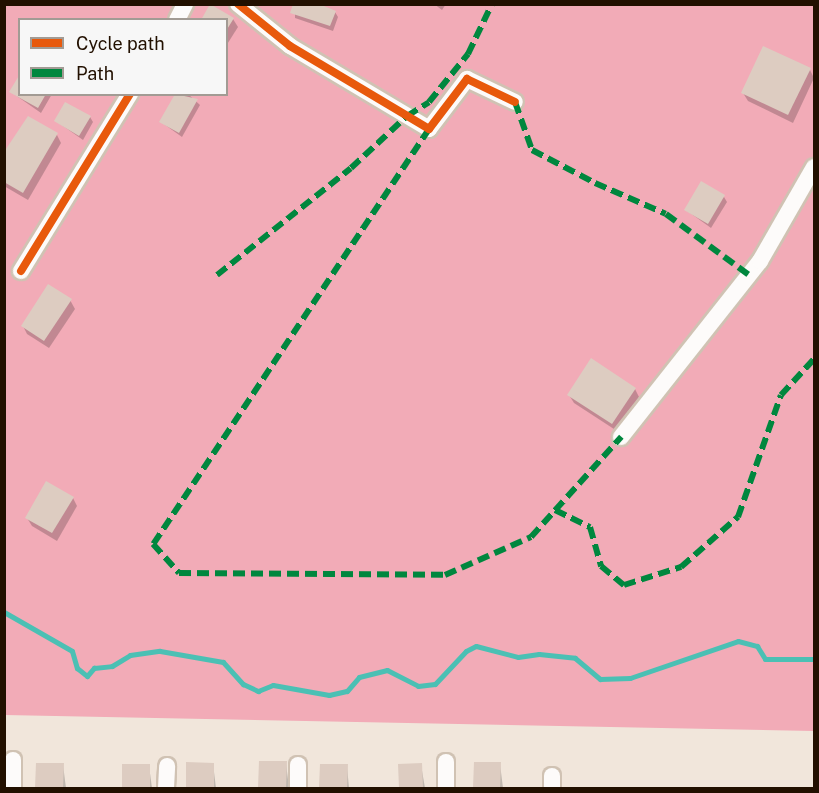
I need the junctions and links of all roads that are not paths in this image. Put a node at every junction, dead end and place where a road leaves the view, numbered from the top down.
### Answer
1 (185, 4) edge
2 (238, 4) edge
3 (178, 18) edge
4 (129, 96) edge
5 (515, 102) dead end
6 (814, 167) edge
7 (21, 271) dead end
8 (621, 437) dead end
9 (13, 760) dead end
10 (446, 762) dead end
11 (298, 765) dead end
12 (167, 766) dead end
13 (13, 789) edge
14 (166, 789) edge
15 (298, 789) edge
16 (446, 789) edge

1 - 3 street
2 - 5 street
4 - 7 street
6 - 8 street
9 - 13 street
10 - 16 street
11 - 15 street
12 - 14 street

